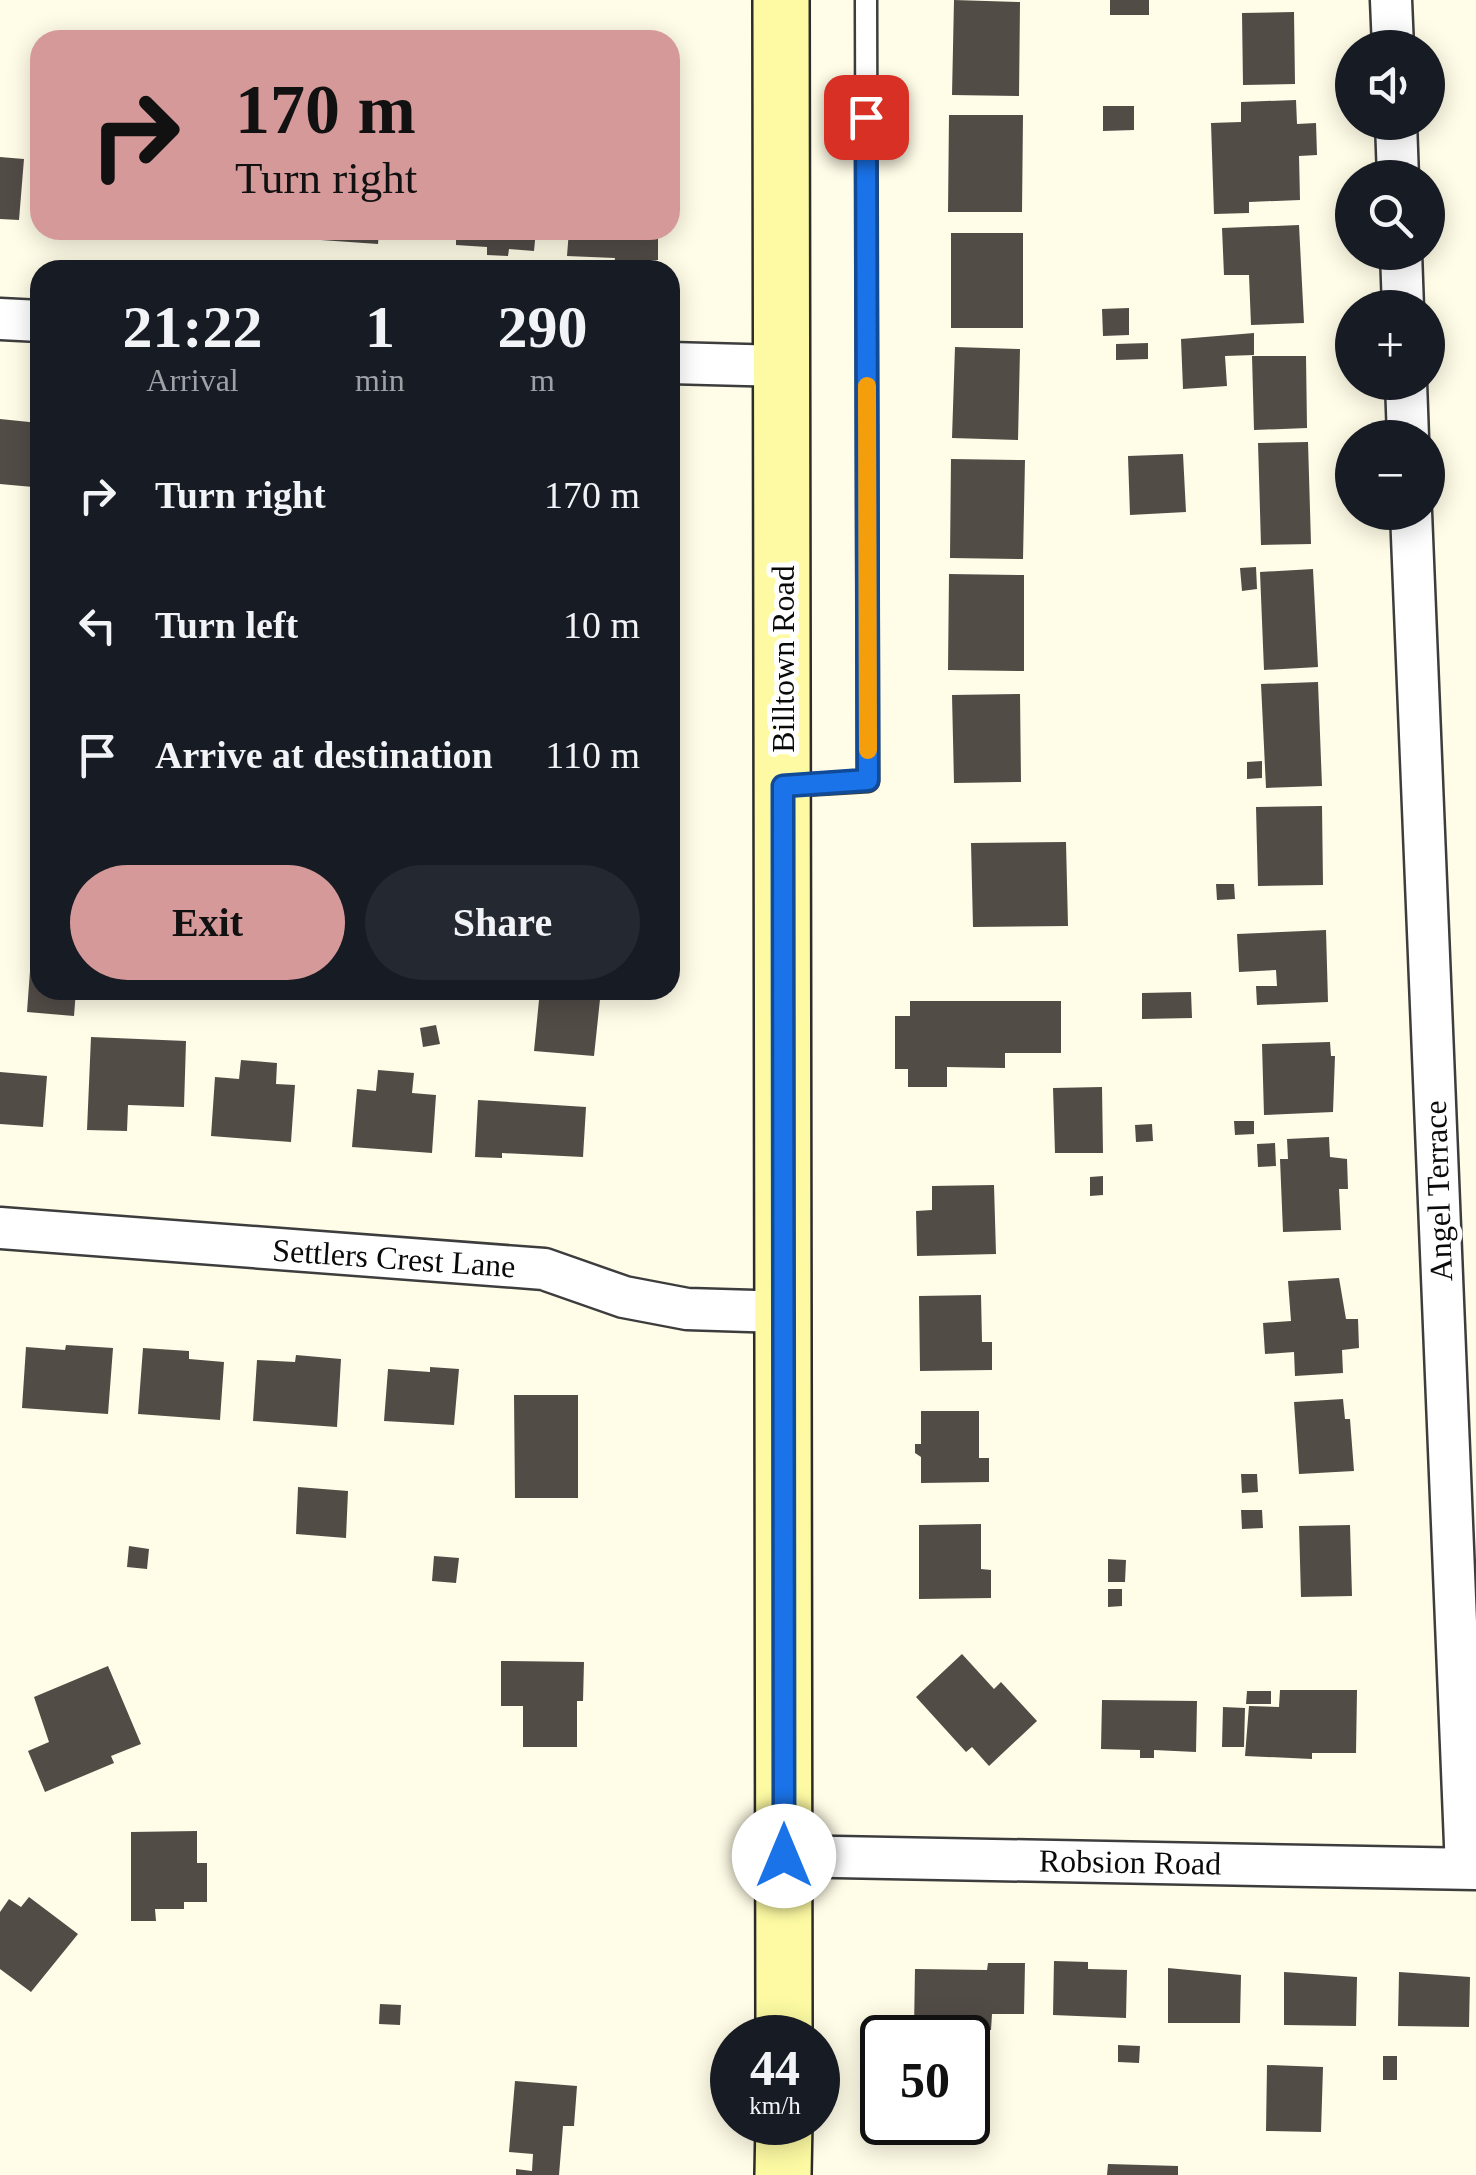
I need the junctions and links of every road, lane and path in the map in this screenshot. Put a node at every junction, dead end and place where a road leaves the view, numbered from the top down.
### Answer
1 (780, 0) edge
2 (866, 0) edge
3 (1391, 0) edge
4 (1392, 30) edge
5 (0, 319) edge
6 (30, 320) edge
7 (680, 363) edge
8 (780, 366) junction
9 (1412, 530) edge
10 (783, 786) junction
11 (0, 1228) edge
12 (784, 1312) junction
13 (784, 1856) junction
14 (1471, 1869) edge
15 (784, 2015) edge
16 (784, 2145) edge
17 (783, 2175) edge

1 - 8 main road, Billtown Road
2 - 10 lane
3 - 4 street
5 - 6 street
7 - 8 street
8 - 10 main road, Billtown Road
9 - 14 street, Angel Terrace
10 - 12 main road, Billtown Road
11 - 12 street, Settlers Crest Lane
12 - 13 main road, Billtown Road
13 - 14 street, Robsion Road
13 - 15 main road, Billtown Road
16 - 17 main road

